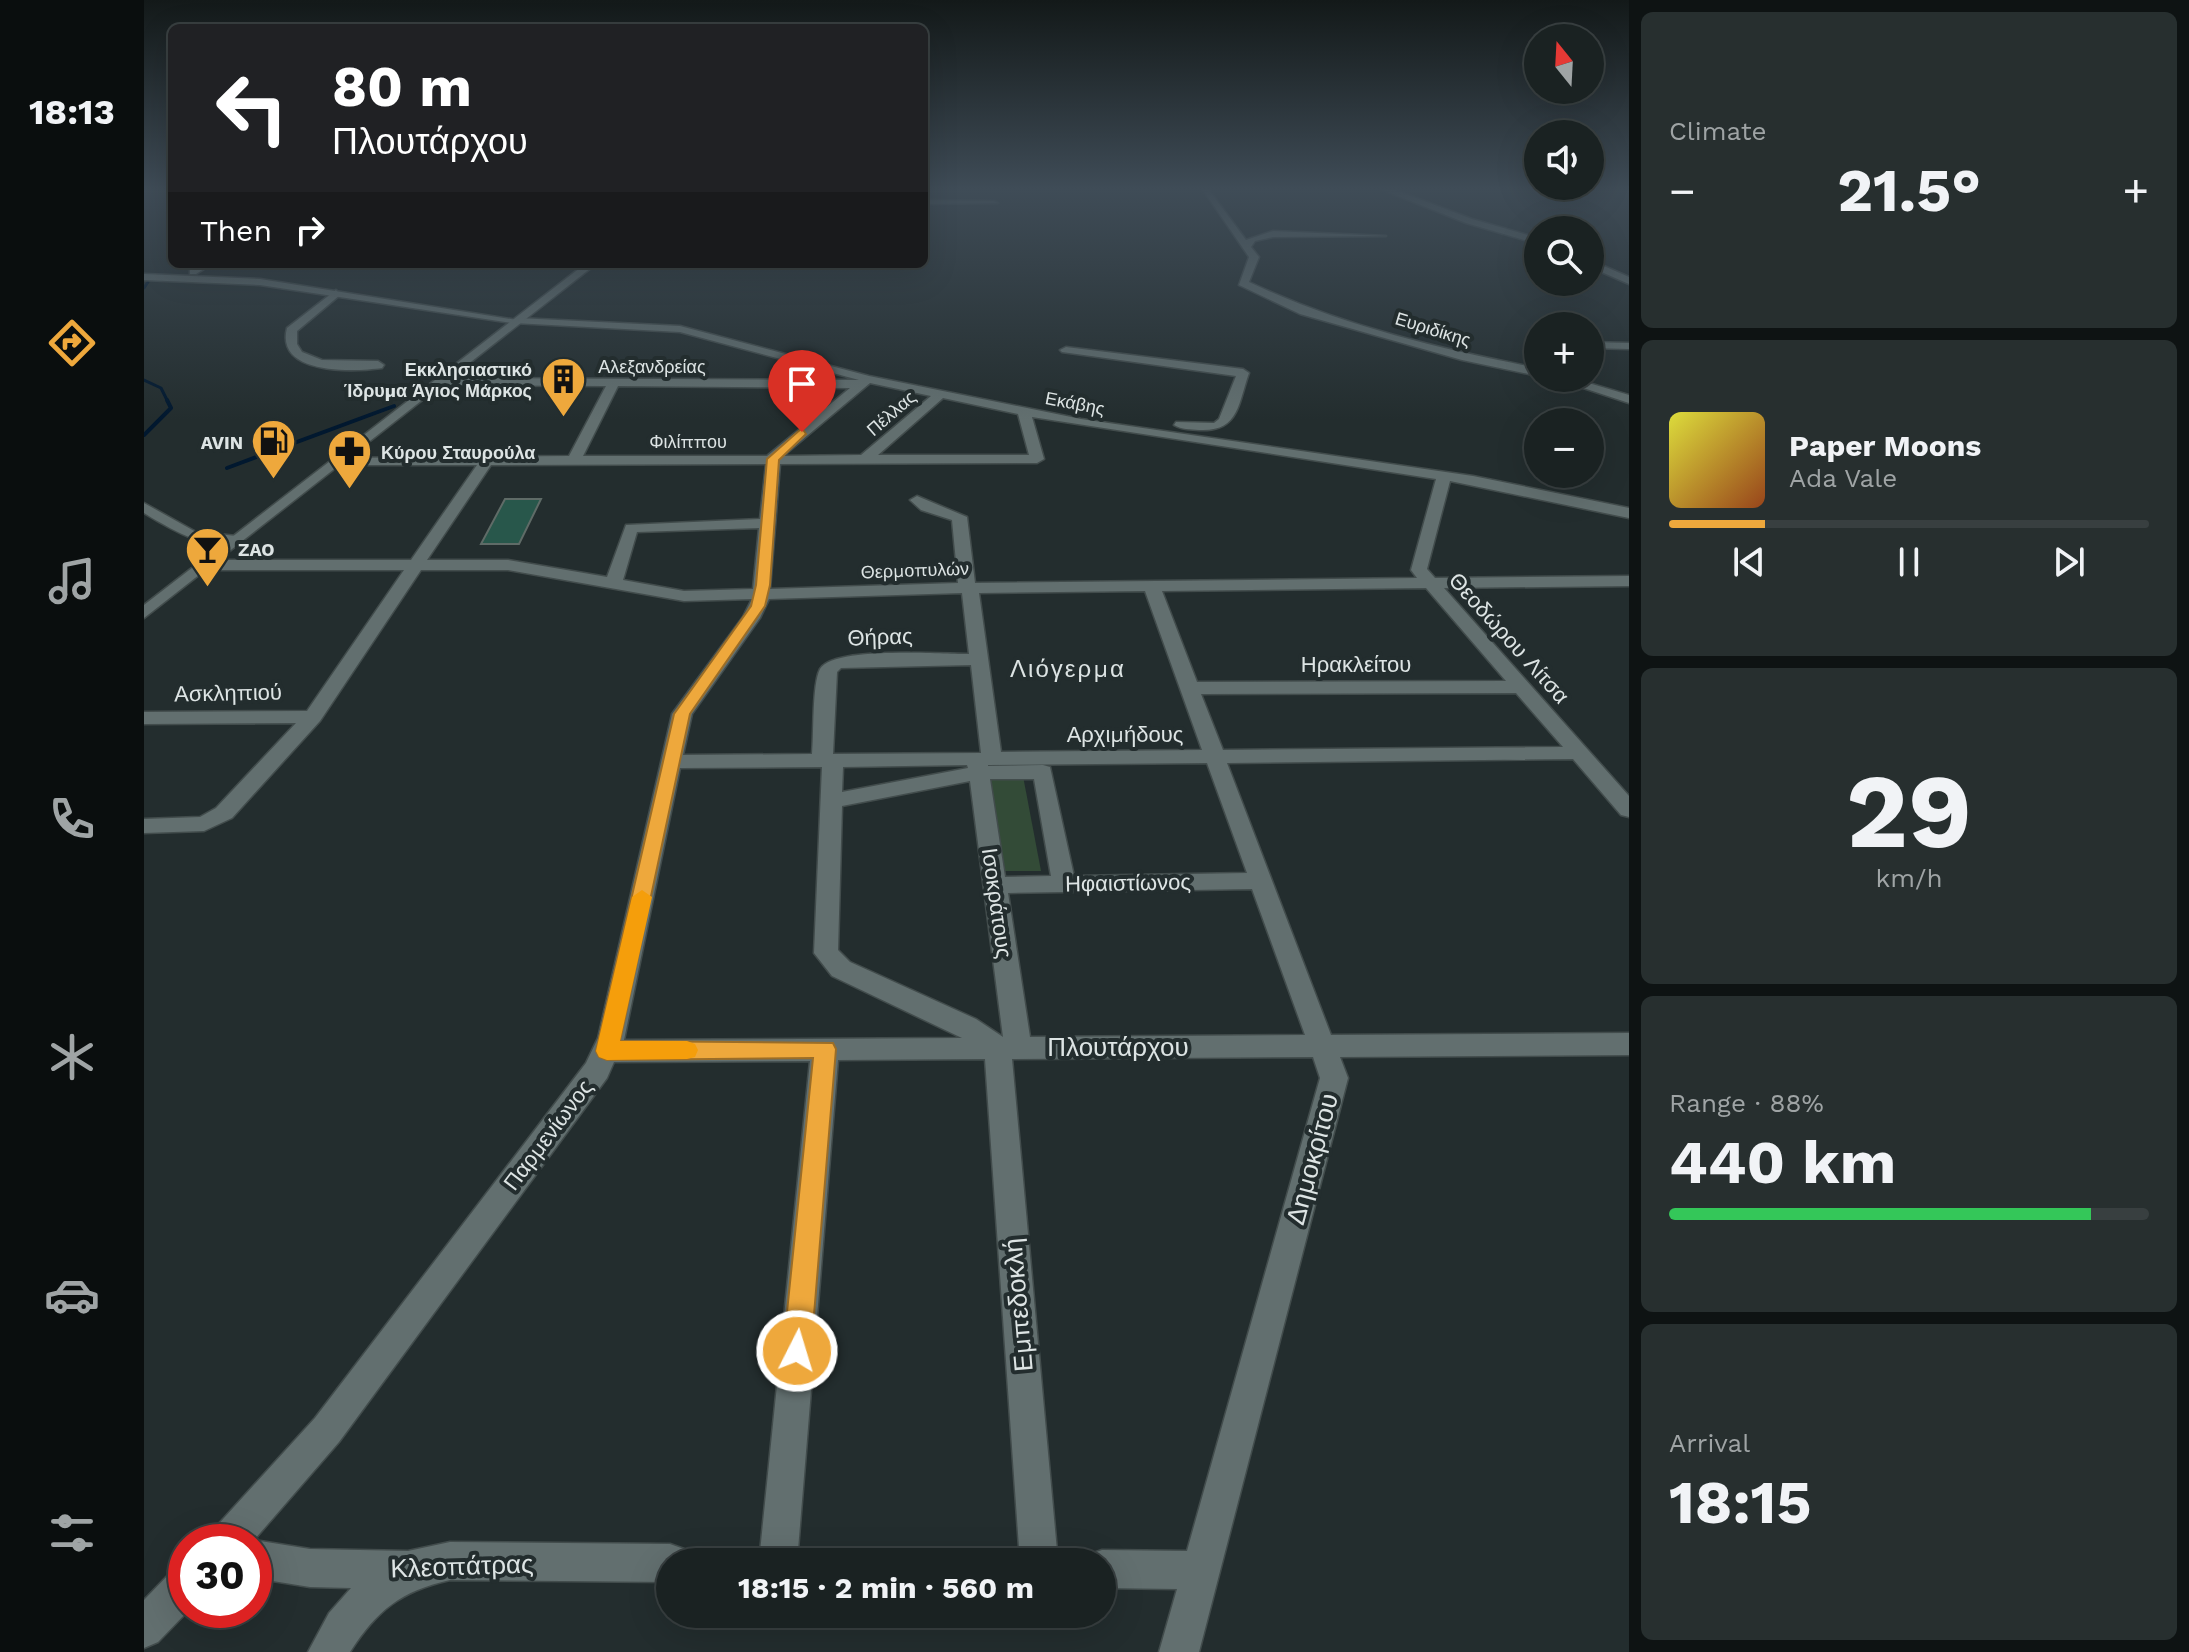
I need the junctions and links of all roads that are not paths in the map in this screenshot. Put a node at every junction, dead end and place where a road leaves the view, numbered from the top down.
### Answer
1 (144, 265) edge
2 (1251, 265) edge
3 (200, 268) edge
4 (586, 268) edge
5 (1604, 269) edge
6 (193, 272) junction
7 (144, 277) edge
8 (1629, 281) edge
9 (332, 293) junction
10 (518, 321) junction
11 (1604, 345) edge
12 (1629, 346) edge
13 (1066, 350) dead end
14 (378, 365) dead end
15 (1524, 369) edge
16 (443, 381) junction
17 (865, 382) junction
18 (613, 384) junction
19 (1604, 392) edge
20 (940, 394) junction
21 (1629, 399) edge
22 (1024, 412) junction
23 (1143, 433) junction
24 (773, 459) junction
25 (865, 459) junction
26 (487, 460) junction
27 (574, 460) junction
28 (340, 461) junction
29 (1444, 476) junction
30 (917, 500) dead end
31 (144, 507) edge
32 (1629, 513) edge
33 (768, 523) junction
34 (237, 541) junction
35 (415, 564) junction
36 (205, 565) junction
37 (1629, 581) edge
38 (613, 584) junction
39 (1430, 585) junction
40 (1152, 587) junction
41 (968, 588) junction
42 (761, 594) junction
43 (144, 613) edge
44 (979, 659) junction
45 (1521, 687) junction
46 (1190, 688) junction
47 (313, 717) junction
48 (144, 718) edge
49 (1579, 753) junction
50 (1215, 757) junction
51 (828, 760) junction
52 (671, 762) junction
53 (983, 764) junction
54 (831, 801) junction
55 (1629, 810) edge
56 (144, 826) edge
57 (1262, 881) junction
58 (1064, 884) junction
59 (995, 885) junction
60 (1324, 1046) junction
61 (1008, 1048) junction
62 (825, 1049) junction
63 (1626, 1050) edge
64 (607, 1051) junction
65 (243, 1524) edge
66 (779, 1548) edge
67 (1038, 1548) edge
68 (272, 1562) edge
69 (656, 1563) edge
70 (1116, 1569) edge
71 (408, 1570) junction
72 (1202, 1570) junction
73 (168, 1603) edge
74 (144, 1628) edge
75 (328, 1652) edge
76 (1179, 1652) edge

1 - 6 street
2 - 15 street, Ευριδίκης
3 - 6 street
4 - 10 street
5 - 8 street
6 - 9 street
7 - 9 street
9 - 10 street, Εκάβης
9 - 14 street
10 - 16 street
10 - 17 street, Εκάβης
11 - 12 street
13 - 23 street
16 - 18 street, Αλεξανδρείας
16 - 28 street
17 - 18 street, Αλεξανδρείας
17 - 20 street, Εκάβης
17 - 24 street
18 - 27 street
19 - 21 street
20 - 22 street, Εκάβης
20 - 25 street, Πέλλας
22 - 23 street, Εκάβης
22 - 25 street, Φιλίππου
23 - 29 street, Εκάβης
24 - 25 street, Φιλίππου
24 - 27 street, Φιλίππου
24 - 33 street, Παρμενίωνος
26 - 27 street, Φιλίππου
26 - 28 street, Φιλίππου
26 - 35 street
28 - 34 street
29 - 32 street, Εκάβης
29 - 39 street, Θεοδώρου Λίτσα
30 - 41 street, Ισοκράτους
31 - 34 street
33 - 38 street
33 - 42 street, Παρμενίωνος
34 - 36 street
35 - 36 street, Θερμοπυλών
35 - 38 street, Θερμοπυλών
35 - 47 street
36 - 43 street
37 - 39 street, Θερμοπυλών
38 - 42 street, Θερμοπυλών
39 - 40 street, Θερμοπυλών
39 - 45 street, Θεοδώρου Λίτσα
40 - 41 street, Θερμοπυλών
40 - 46 street, Δημοκρίτου
41 - 42 street, Θερμοπυλών
41 - 44 street, Ισοκράτους
42 - 52 street, Παρμενίωνος
44 - 51 street, Θήρας
44 - 53 street, Ισοκράτους
45 - 46 street, Ηρακλείτου
45 - 49 street, Θεοδώρου Λίτσα
46 - 50 street, Δημοκρίτου
47 - 48 street, Ασκληπιού
47 - 56 street
49 - 50 street, Αρχιμήδους
49 - 55 street, Θεοδώρου Λίτσα
50 - 53 street, Αρχιμήδους
50 - 57 street, Δημοκρίτου
51 - 52 street, Αρχιμήδους
51 - 53 street, Αρχιμήδους
51 - 54 street
52 - 64 street, Παρμενίωνος
53 - 54 street
53 - 58 street
53 - 59 street, Ισοκράτους
54 - 61 street
57 - 58 street, Ηφαιστίωνος
57 - 60 street, Δημοκρίτου
58 - 59 street, Ηφαιστίωνος
59 - 61 street, Ισοκράτους
60 - 61 street, Πλουτάρχου
60 - 63 street, Πλουτάρχου
60 - 72 street, Δημοκρίτου
61 - 62 street, Πλουτάρχου
61 - 67 street, Εμπεδοκλή
62 - 64 street, Πλουτάρχου
62 - 66 street
64 - 65 street, Παρμενίωνος
68 - 71 street, Κλεοπάτρας
69 - 71 street, Κλεοπάτρας
70 - 72 street
71 - 75 street
72 - 76 street, Δημοκρίτου
73 - 74 street

